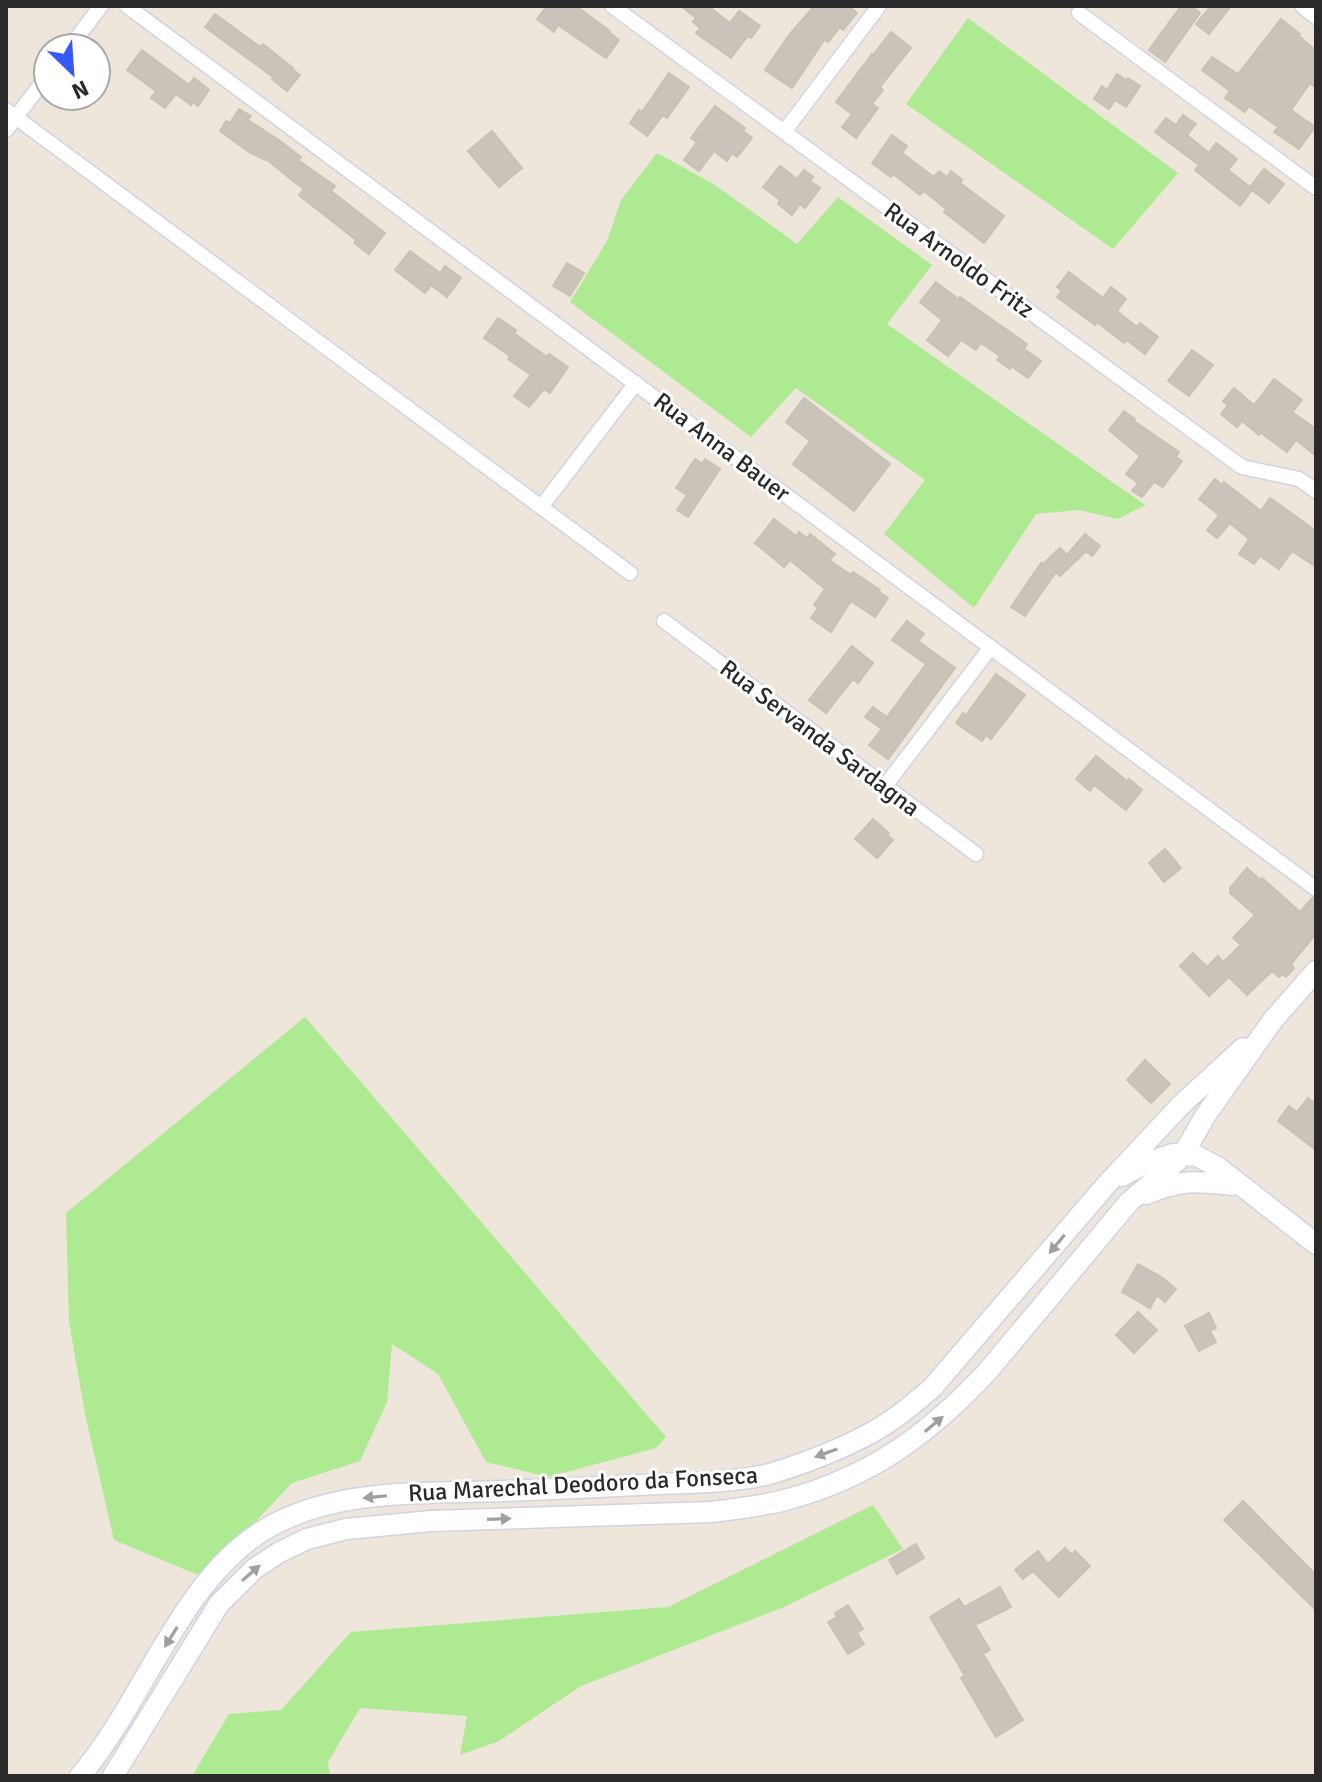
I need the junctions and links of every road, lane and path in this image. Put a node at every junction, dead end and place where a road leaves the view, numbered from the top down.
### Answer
1 (101, 6) edge
2 (127, 6) edge
3 (612, 6) edge
4 (879, 6) edge
5 (1302, 6) edge
6 (1079, 13) dead end
7 (1316, 17) edge
8 (81, 32) edge
9 (32, 92) edge
10 (11, 114) edge
11 (6, 130) edge
12 (784, 132) junction
13 (1316, 188) edge
14 (636, 383) junction
15 (1316, 491) edge
16 (541, 507) junction
17 (630, 573) dead end
18 (664, 621) dead end
19 (991, 647) junction
20 (885, 786) junction
21 (976, 854) dead end
22 (1316, 889) edge
23 (1316, 971) edge
24 (1273, 1020) junction
25 (1182, 1104) junction
26 (1205, 1116) junction
27 (1184, 1153) junction
28 (1219, 1168) junction
29 (1107, 1184) junction
30 (1232, 1185) junction
31 (1252, 1194) junction
32 (1129, 1202) junction
33 (1316, 1244) edge
34 (869, 1434) junction
35 (884, 1459) junction
36 (428, 1493) junction
37 (431, 1521) junction
38 (105, 1741) junction
39 (125, 1758) junction
40 (80, 1776) edge
41 (113, 1776) edge

1 - 8 street
2 - 14 street, Rua Anna Bauer
3 - 12 street, Rua Arnoldo Fritz
4 - 12 street
5 - 7 street
6 - 13 street
9 - 10 street
10 - 11 street
10 - 16 street
12 - 15 street, Rua Arnoldo Fritz
14 - 16 street
14 - 19 street, Rua Anna Bauer
16 - 17 street
18 - 20 street, Rua Servanda Sardagna
19 - 20 street
19 - 22 street, Rua Anna Bauer
20 - 21 street, Rua Servanda Sardagna
23 - 24 main road, Rua Marechal Deodoro da Fonseca
24 - 25 main road, Rua Marechal Deodoro da Fonseca
24 - 26 main road, Rua Marechal Deodoro da Fonseca
25 - 27 main road
25 - 29 main road, Rua Marechal Deodoro da Fonseca
26 - 27 main road, Rua Marechal Deodoro da Fonseca
26 - 28 main road
27 - 28 main road
27 - 29 main road
27 - 30 main road
27 - 32 main road, Rua Marechal Deodoro da Fonseca
28 - 31 main road
29 -> 34 main road, Rua Marechal Deodoro da Fonseca
30 - 31 main road
30 - 32 main road
31 - 33 main road
35 -> 32 main road, Rua Marechal Deodoro da Fonseca
34 - 35 main road
34 -> 36 main road, Rua Marechal Deodoro da Fonseca
37 -> 35 main road, Rua Marechal Deodoro da Fonseca
36 - 37 main road
36 -> 38 main road, Rua Marechal Deodoro da Fonseca
39 -> 37 main road, Rua Marechal Deodoro da Fonseca
38 - 39 main road
38 - 40 main road, Rua Marechal Deodoro da Fonseca
39 - 41 main road, Rua Marechal Deodoro da Fonseca

